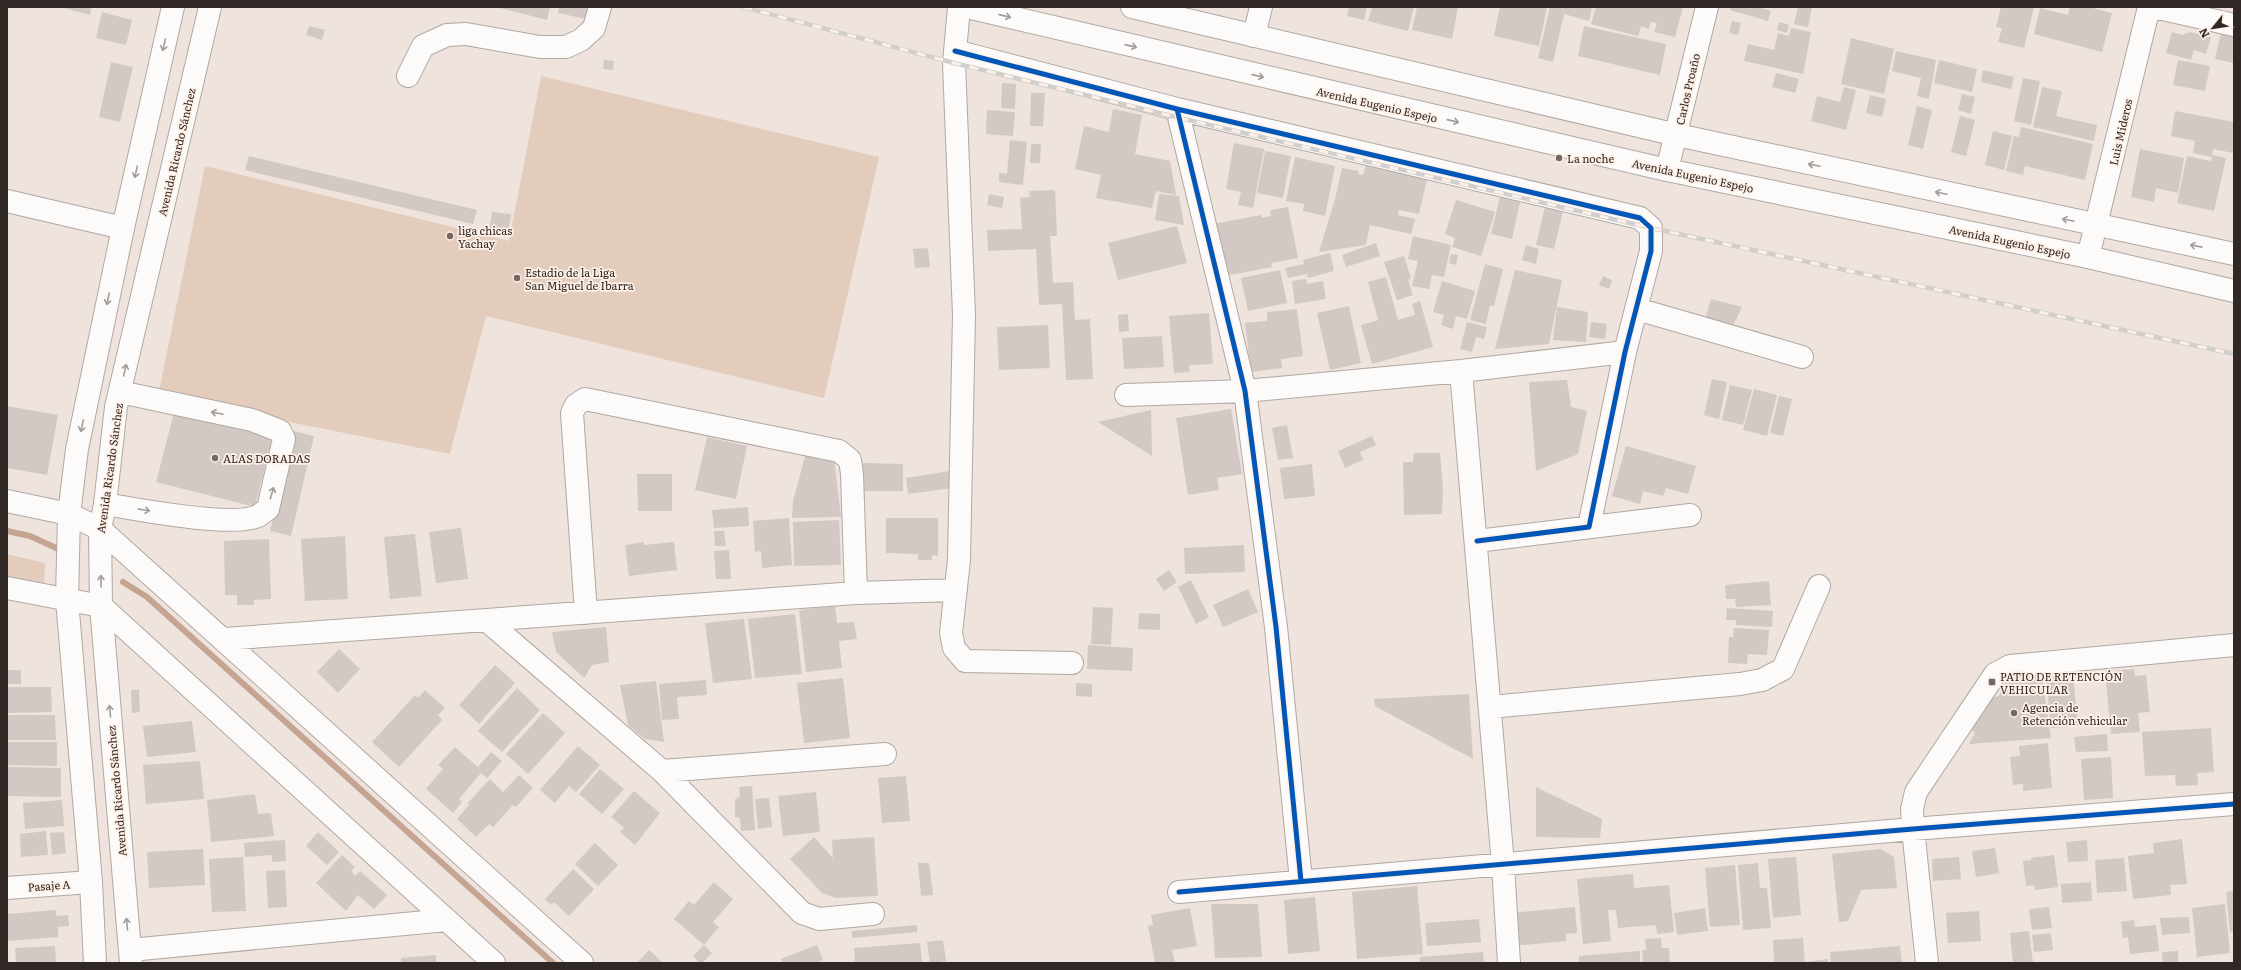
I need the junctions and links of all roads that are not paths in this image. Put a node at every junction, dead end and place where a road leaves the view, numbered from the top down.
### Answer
1 (173, 7) edge
2 (210, 7) edge
3 (600, 7) edge
4 (959, 7) edge
5 (967, 7) edge
6 (1132, 7) edge
7 (1261, 7) edge
8 (1707, 7) edge
9 (2149, 7) edge
10 (2154, 7) edge
11 (2234, 25) edge
12 (1254, 36) junction
13 (955, 51) junction
14 (408, 76) dead end
15 (1178, 109) junction
16 (1677, 135) junction
17 (1667, 170) junction
18 (7, 201) edge
19 (2097, 226) junction
20 (123, 228) junction
21 (2234, 254) edge
22 (2088, 257) junction
23 (2234, 291) edge
24 (1637, 309) junction
25 (1625, 352) junction
26 (1802, 357) dead end
27 (1461, 371) junction
28 (1245, 391) junction
29 (120, 392) junction
30 (1126, 395) dead end
31 (7, 501) edge
32 (105, 504) junction
33 (69, 514) junction
34 (1690, 515) dead end
35 (1589, 527) junction
36 (100, 529) junction
37 (1477, 541) junction
38 (1819, 586) dead end
39 (7, 588) edge
40 (956, 590) junction
41 (856, 593) junction
42 (67, 600) junction
43 (101, 606) junction
44 (586, 613) junction
45 (486, 620) junction
46 (224, 639) junction
47 (2234, 645) edge
48 (1072, 663) dead end
49 (1490, 707) junction
50 (885, 754) dead end
51 (662, 772) junction
52 (2234, 804) edge
53 (1912, 829) junction
54 (1503, 865) junction
55 (1301, 881) junction
56 (91, 882) junction
57 (7, 888) edge
58 (1179, 892) dead end
59 (873, 914) dead end
60 (447, 920) junction
61 (130, 957) edge
62 (96, 963) edge
63 (494, 963) edge
64 (582, 963) edge
65 (1509, 963) edge
66 (1926, 963) edge

1 -> 20 street
29 -> 2 street, Avenida Ricardo Sánchez
3 - 14 street
4 - 13 street
5 -> 17 street, Avenida Eugenio Espejo
6 - 12 street
7 - 12 street
8 - 16 street, Carlos Proaño
9 - 19 street, Luis Mideros
10 - 11 street
12 - 16 street
13 - 15 street
13 - 40 street
15 - 24 street
15 - 28 street
16 - 17 street, Carlos Proaño
19 -> 16 street
17 - 22 street, Avenida Eugenio Espejo
18 - 20 street
21 -> 19 street
19 - 22 street, Luis Mideros
20 -> 33 street
22 - 23 street, Avenida Eugenio Espejo
24 - 25 street
24 - 26 street
25 - 27 street
25 - 35 street
27 - 28 street
27 - 37 street
28 - 30 street
28 - 55 street
29 - 32 street, Avenida Ricardo Sánchez
32 -> 29 street
31 - 33 street
32 - 36 street, Avenida Ricardo Sánchez
33 - 36 street
33 - 42 street
34 - 35 street
35 - 37 street
43 -> 36 street, Avenida Ricardo Sánchez
36 - 46 street
37 - 49 street
38 - 49 street
39 - 42 street
40 - 41 street
40 - 48 street
41 - 44 street
41 - 44 street
42 - 43 street
42 - 56 street
43 - 60 street
61 -> 43 street, Avenida Ricardo Sánchez
44 - 45 street
45 - 46 street
45 - 51 street
46 - 64 street
47 - 53 street
49 - 54 street
50 - 51 street
51 - 59 street
52 - 53 street
53 - 54 street
53 - 66 street
54 - 55 street
54 - 65 street
55 - 58 street
56 - 57 street, Pasaje A
56 - 62 street
60 - 61 street
60 - 63 street

